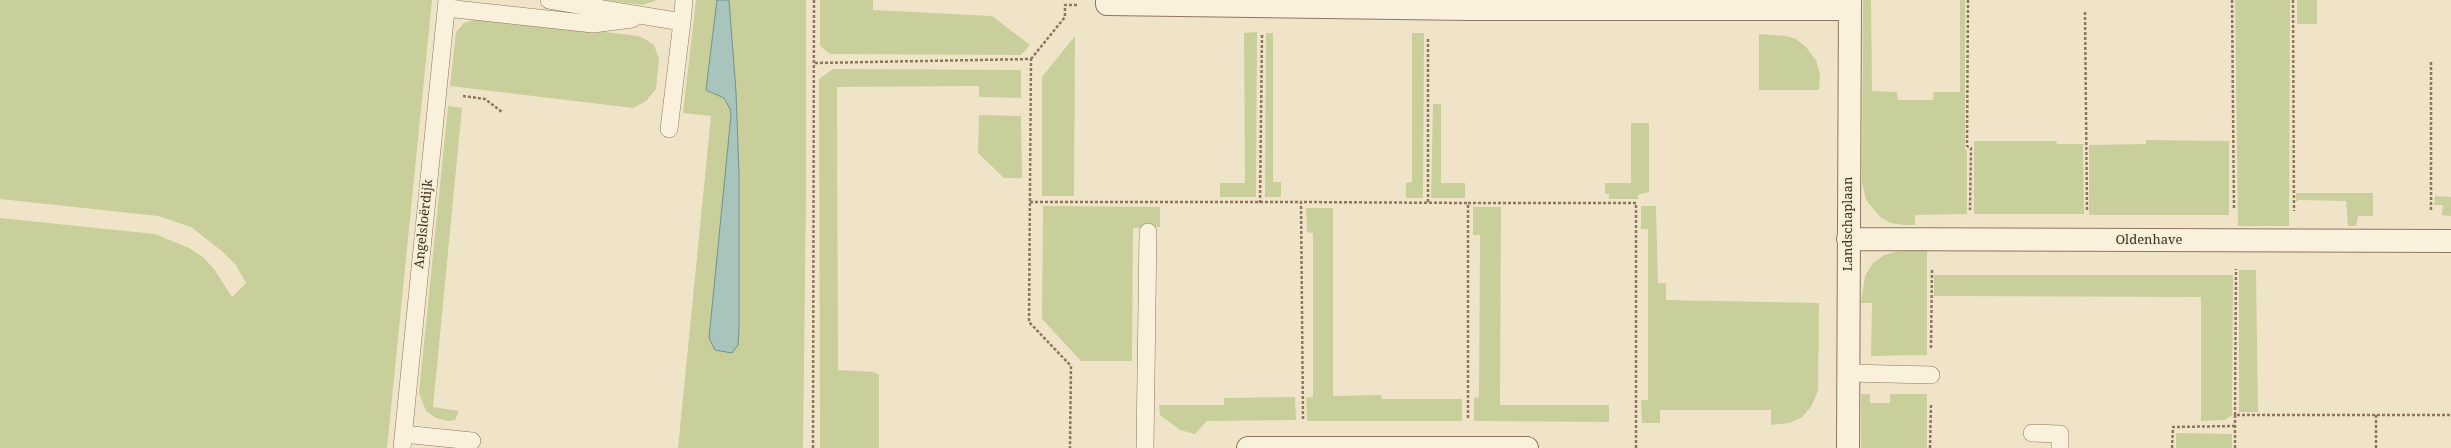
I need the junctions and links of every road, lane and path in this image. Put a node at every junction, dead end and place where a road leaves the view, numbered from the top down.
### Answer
1 (548, 0) edge
2 (684, 0) edge
3 (814, 0) edge
4 (1065, 0) edge
5 (1968, 0) edge
6 (2232, 0) edge
7 (2293, 0) edge
8 (1107, 2) edge
9 (446, 4) edge
10 (1850, 4) edge
11 (1065, 5) junction
12 (1262, 6) junction
13 (1428, 8) junction
14 (2085, 12) dead end
15 (646, 17) junction
16 (682, 22) junction
17 (1031, 60) junction
18 (2431, 62) dead end
19 (815, 63) junction
20 (437, 93) junction
21 (502, 112) dead end
22 (668, 128) dead end
23 (1030, 202) junction
24 (1301, 202) junction
25 (1428, 202) junction
26 (1260, 203) junction
27 (1468, 203) junction
28 (1148, 232) dead end
29 (1848, 239) junction
30 (1932, 239) junction
31 (1970, 239) junction
32 (2087, 240) junction
33 (2235, 240) junction
34 (2294, 240) junction
35 (2441, 241) edge
36 (1848, 373) junction
37 (1931, 375) junction
38 (2376, 414) junction
39 (2235, 415) junction
40 (2451, 415) edge
41 (2235, 426) junction
42 (2032, 433) dead end
43 (403, 441) edge
44 (472, 441) dead end
45 (1303, 447) edge
46 (1468, 447) edge
47 (813, 448) edge
48 (1070, 448) edge
49 (1145, 448) edge
50 (1248, 448) edge
51 (1527, 448) edge
52 (1636, 448) edge
53 (1848, 448) edge
54 (1930, 448) edge
55 (2060, 448) edge
56 (2172, 448) edge
57 (2235, 448) edge
58 (2376, 448) edge

1 - 15 lane
2 - 16 lane
3 - 19 path
4 - 11 path
5 - 31 path
6 - 33 path
7 - 34 path
8 - 11 path
8 - 12 street
9 - 15 lane
9 - 20 lane, Angelsloërdijk
10 - 13 street
10 - 29 street, Landschaplaan
11 - 17 path
12 - 13 street
12 - 26 path
13 - 25 path
14 - 32 path
15 - 16 lane
16 - 22 lane
17 - 19 path
17 - 23 path
18 - 35 path
19 - 47 path
20 - 21 path
20 - 43 lane, Angelsloërdijk
23 - 26 path
23 - 48 path
24 - 25 path
24 - 26 path
24 - 45 path
25 - 27 path
27 - 46 path
27 - 52 path
28 - 49 lane
29 - 30 street, Oldenhave
29 - 36 street, Landschaplaan
30 - 31 street, Oldenhave
30 - 37 path
31 - 32 street, Oldenhave
32 - 33 street, Oldenhave
33 - 34 street, Oldenhave
33 - 39 path
34 - 35 street, Oldenhave
36 - 37 lane
36 - 53 street, Landschaplaan
37 - 54 path
38 - 39 path
38 - 40 path
38 - 58 path
39 - 41 path
41 - 56 path
41 - 57 path
42 - 55 lane
43 - 44 lane
45 - 46 street
45 - 50 street
46 - 51 street

